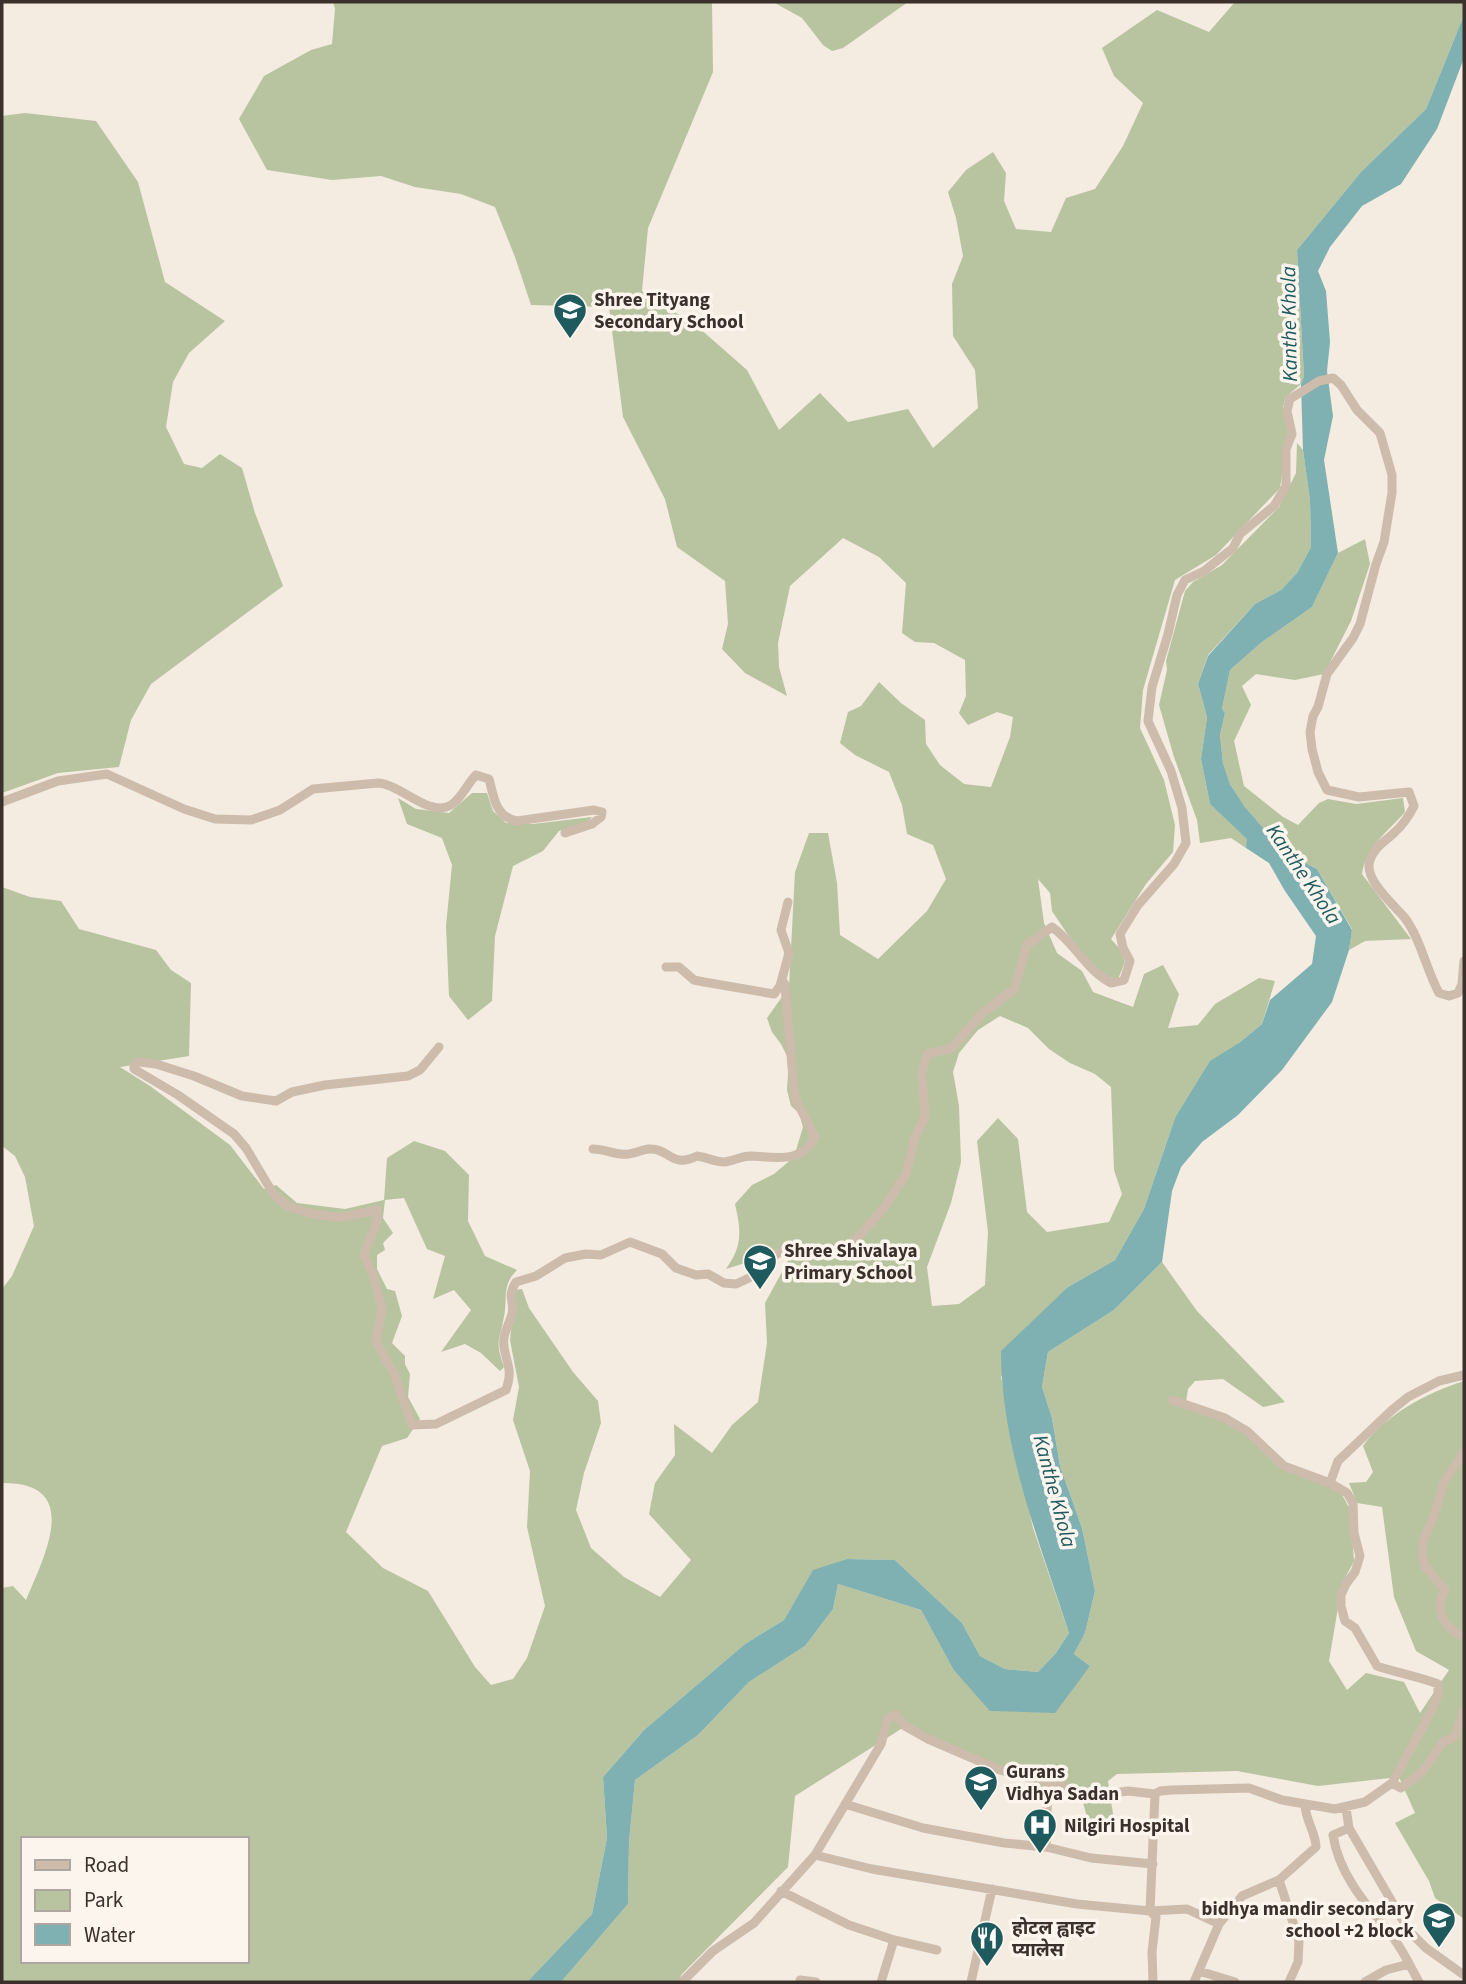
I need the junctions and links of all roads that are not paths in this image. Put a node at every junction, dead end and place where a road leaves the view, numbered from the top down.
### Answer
1 (2, 803) edge
2 (565, 833) dead end
3 (788, 902) dead end
4 (1464, 961) edge
5 (666, 967) dead end
6 (782, 979) junction
7 (439, 1047) dead end
8 (593, 1149) dead end
9 (1464, 1375) edge
10 (1172, 1400) dead end
11 (1464, 1452) edge
12 (1330, 1483) junction
13 (1464, 1636) edge
14 (1464, 1710) edge
15 (1048, 1782) junction
16 (1392, 1783) junction
17 (1155, 1794) junction
18 (845, 1804) junction
19 (1305, 1804) junction
20 (1346, 1808) junction
21 (1349, 1828) junction
22 (1046, 1847) junction
23 (815, 1855) junction
24 (1153, 1864) junction
25 (1279, 1880) junction
26 (992, 1889) junction
27 (781, 1891) junction
28 (1150, 1912) junction
29 (1219, 1924) junction
30 (1409, 1931) junction
31 (894, 1940) junction
32 (1395, 1941) junction
33 (937, 1950) dead end
34 (1409, 1964) junction
35 (1199, 1971) junction
36 (1464, 1975) edge
37 (800, 1980) dead end
38 (682, 1982) edge
39 (816, 1982) edge
40 (881, 1982) edge
41 (971, 1982) edge
42 (1153, 1982) edge
43 (1195, 1982) edge
44 (1235, 1982) edge
45 (1289, 1982) edge
46 (1365, 1982) edge
47 (1419, 1982) edge

1 - 2 street
3 - 6 street
4 - 7 street
5 - 6 street
6 - 8 street
9 - 12 street
10 - 12 street
11 - 13 street
12 - 16 street
14 - 16 street
15 - 17 street
15 - 18 street
15 - 22 street
16 - 20 street
17 - 19 street
17 - 24 street
18 - 22 street
18 - 23 street
19 - 20 street
19 - 25 street
20 - 21 street
21 - 30 street
21 - 32 street
22 - 24 street
23 - 26 street
23 - 27 street
24 - 28 street
25 - 29 street
25 - 45 street
26 - 28 street
26 - 41 street
27 - 31 street
27 - 38 street
28 - 29 street
28 - 42 street
29 - 35 street
30 - 32 street
30 - 36 street
31 - 33 street
31 - 40 street
32 - 34 street
34 - 46 street
34 - 47 street
35 - 43 street
35 - 44 street
37 - 39 street

